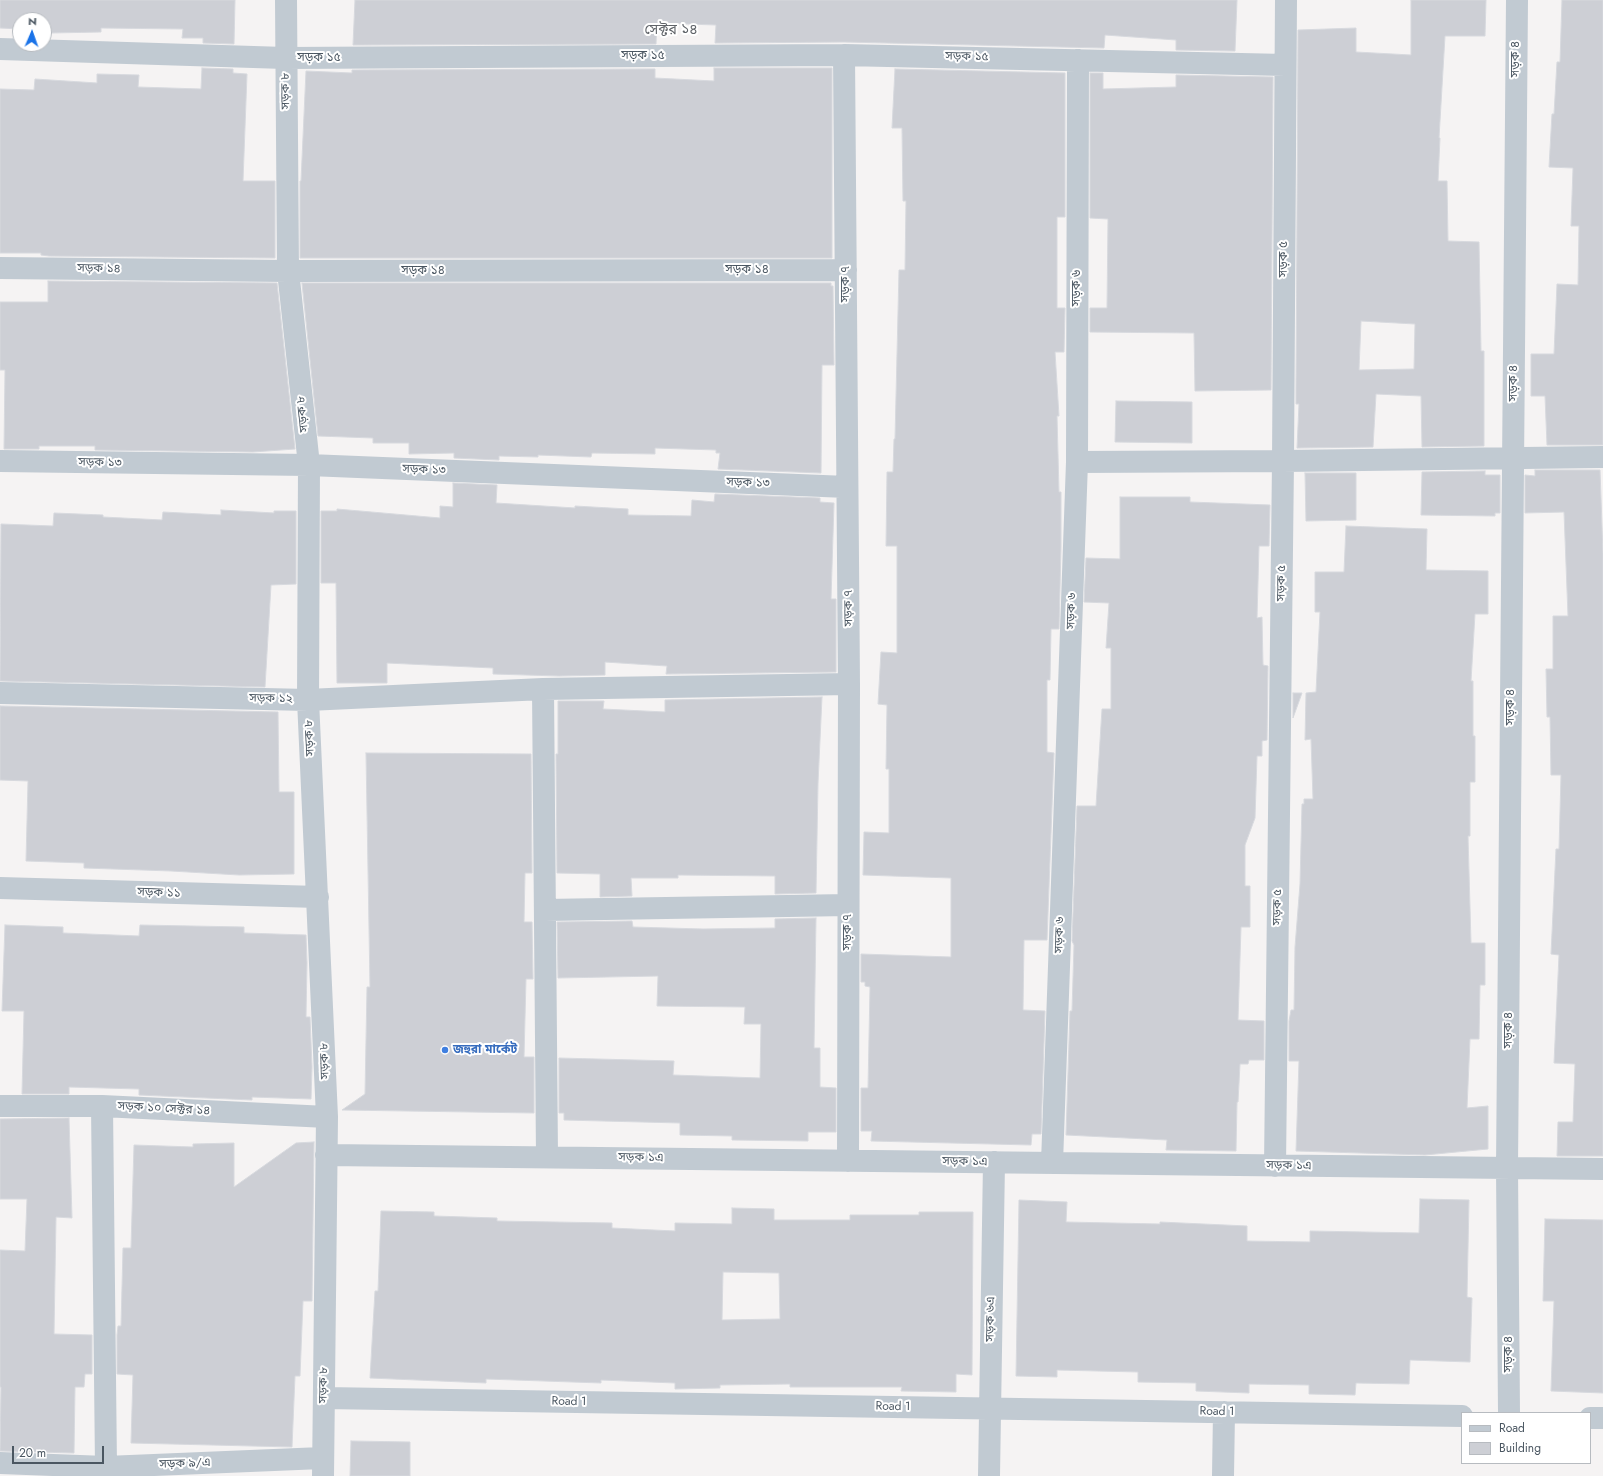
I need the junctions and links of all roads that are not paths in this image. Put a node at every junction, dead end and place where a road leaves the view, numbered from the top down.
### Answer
1 (286, 0) edge
2 (1286, 0) edge
3 (1517, 0) edge
4 (0, 49) edge
5 (844, 55) junction
6 (285, 58) junction
7 (1078, 60) junction
8 (1285, 64) junction
9 (0, 268) edge
10 (846, 270) junction
11 (288, 271) junction
12 (1603, 457) edge
13 (1514, 458) junction
14 (0, 461) edge
15 (1283, 461) junction
16 (1077, 462) junction
17 (309, 465) junction
18 (847, 487) junction
19 (849, 684) junction
20 (543, 689) junction
21 (0, 693) edge
22 (308, 700) junction
23 (0, 888) edge
24 (318, 897) junction
25 (848, 905) junction
26 (545, 910) junction
27 (0, 1106) edge
28 (102, 1106) junction
29 (327, 1117) junction
30 (326, 1155) junction
31 (547, 1157) junction
32 (848, 1161) junction
33 (994, 1162) junction
34 (1052, 1163) junction
35 (1275, 1166) junction
36 (1507, 1168) junction
37 (1603, 1169) edge
38 (324, 1398) junction
39 (990, 1408) junction
40 (1224, 1412) junction
41 (1509, 1412) edge
42 (1461, 1416) edge
43 (1591, 1418) edge
44 (1603, 1418) edge
45 (0, 1463) edge
46 (106, 1467) junction
47 (322, 1467) edge
48 (989, 1476) edge
49 (1223, 1476) edge

1 - 6 street, সড়ক ৮
2 - 8 street, সড়ক ৫
3 - 13 street, সড়ক ৪
4 - 6 street, সড়ক ১৫
5 - 6 street, সড়ক ১৫
5 - 7 street, সড়ক ১৫
5 - 10 street, সড়ক ৭
6 - 11 street, সড়ক ৮
7 - 8 street, সড়ক ১৫
7 - 16 street, সড়ক ৬
8 - 15 street, সড়ক ৫
9 - 11 street, সড়ক ১৪
10 - 11 street, সড়ক ১৪
10 - 18 street, সড়ক ৭
11 - 17 street, সড়ক ৮
12 - 13 street
13 - 15 street
13 - 36 street, সড়ক ৪
14 - 17 street, সড়ক ১৩
15 - 16 street
15 - 35 street, সড়ক ৫
16 - 34 street, সড়ক ৬
17 - 18 street, সড়ক ১৩
17 - 22 street, সড়ক ৮
18 - 19 street, সড়ক ৭
19 - 20 street, সড়ক ১২
19 - 25 street, সড়ক ৭
20 - 22 street, সড়ক ১২
20 - 26 street
21 - 22 street, সড়ক ১২
22 - 24 street, সড়ক ৮
23 - 24 street, সড়ক ১১
24 - 29 street, সড়ক ৮
25 - 26 street
25 - 32 street, সড়ক ৭
26 - 31 street
27 - 28 street, সড়ক ১০ সেক্টর ১৪
28 - 29 street, সড়ক ১০ সেক্টর ১৪
28 - 46 street
29 - 30 street, সড়ক ৮
30 - 31 street, সড়ক ১এ
30 - 38 street, সড়ক ৮
31 - 32 street, সড়ক ১এ
32 - 33 street, সড়ক ১এ
33 - 34 street, সড়ক ১এ
33 - 39 street, সড়ক ৬এ
34 - 35 street, সড়ক ১এ
35 - 36 street, সড়ক ১এ
36 - 37 street, সড়ক ১এ
36 - 41 street, সড়ক ৪
38 - 39 street, Road 1
38 - 47 street, সড়ক ৮
39 - 40 street, Road 1
39 - 48 street, সড়ক ৬এ
40 - 42 street, Road 1
40 - 49 street
43 - 44 street
45 - 46 street, সড়ক ৯/এ
46 - 47 street, সড়ক ৯/এ

